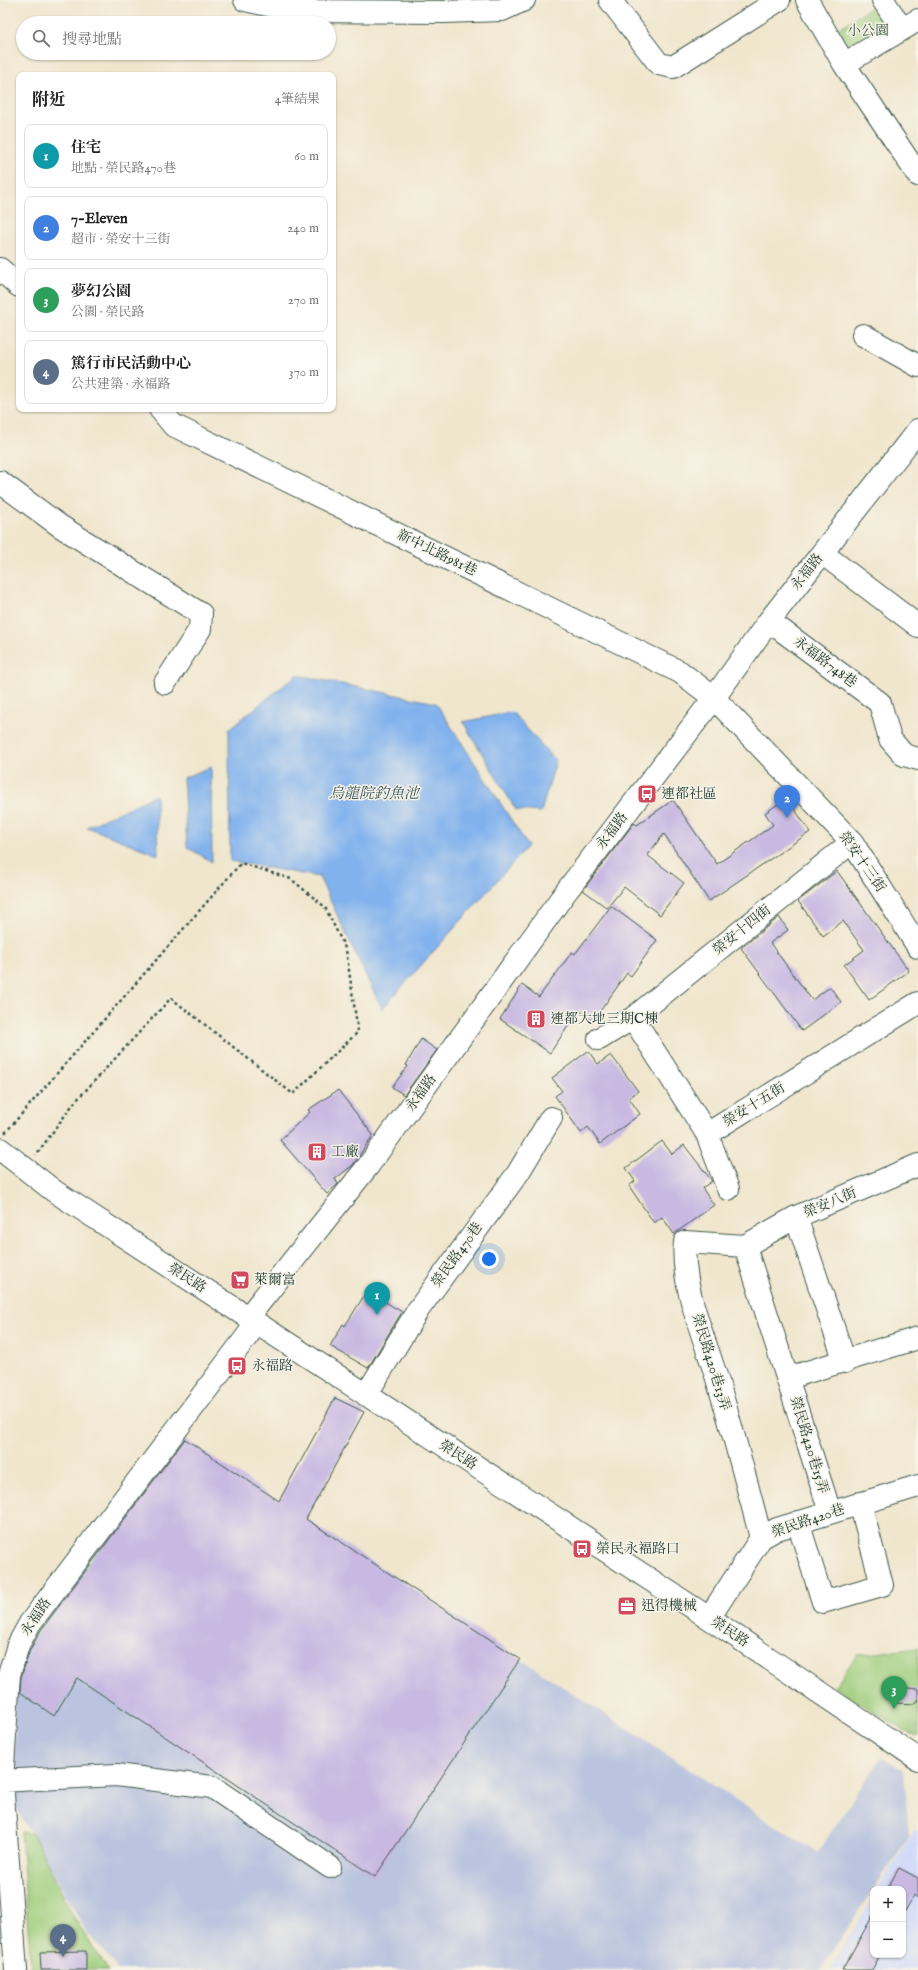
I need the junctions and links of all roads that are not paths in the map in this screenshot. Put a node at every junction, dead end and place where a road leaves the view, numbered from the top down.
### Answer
1 (245, 0) edge
2 (524, 0) edge
3 (610, 0) edge
4 (779, 0) edge
5 (807, 0) edge
6 (883, 0) edge
7 (910, 24) edge
8 (844, 64) junction
9 (918, 175) edge
10 (0, 269) edge
11 (16, 283) edge
12 (863, 335) dead end
13 (918, 366) edge
14 (162, 412) edge
15 (918, 430) edge
16 (0, 482) edge
17 (822, 553) junction
18 (769, 621) junction
19 (918, 626) edge
20 (165, 682) dead end
21 (714, 698) junction
22 (918, 759) edge
23 (852, 842) junction
24 (918, 947) edge
25 (918, 1003) edge
26 (633, 1018) junction
27 (599, 1039) dead end
28 (551, 1118) dead end
29 (707, 1134) junction
30 (0, 1149) edge
31 (918, 1165) edge
32 (728, 1189) dead end
33 (796, 1217) junction
34 (745, 1246) junction
35 (257, 1323) junction
36 (918, 1338) edge
37 (845, 1362) junction
38 (788, 1378) junction
39 (366, 1395) junction
40 (910, 1488) edge
41 (860, 1503) junction
42 (830, 1512) junction
43 (798, 1522) junction
44 (761, 1538) junction
45 (709, 1618) junction
46 (918, 1759) edge
47 (1, 1781) edge
48 (330, 1867) dead end
49 (11, 1970) edge

1 - 2 street
3 - 4 street
5 - 8 street
6 - 7 street
7 - 8 street
8 - 9 street
10 - 11 street
12 - 13 street
14 - 21 street, 新中北路981巷
15 - 17 street, 永福路
16 - 20 street
17 - 18 street, 永福路
17 - 19 street
18 - 21 street, 永福路
18 - 22 street, 永福路748巷
21 - 23 street, 榮安十三街
21 - 35 street, 永福路
23 - 24 street, 榮安十三街
23 - 26 street, 榮安十四街
25 - 29 street, 榮安十五街
26 - 27 street, 榮安十四街
26 - 29 street, 榮安十五街
28 - 39 street, 榮民路470巷
29 - 32 street
30 - 35 street, 榮民路
31 - 33 street, 榮安八街
33 - 34 street, 榮安八街
33 - 37 street
34 - 38 street, 榮民路420巷15弄
34 - 44 street, 榮民路420巷13弄
35 - 39 street, 榮民路
35 - 47 street, 永福路
36 - 37 street
37 - 38 street
38 - 42 street, 榮民路420巷15弄
39 - 45 street, 榮民路
40 - 41 street, 榮民路420巷
41 - 42 street, 榮民路420巷
41 - 43 street
42 - 43 street, 榮民路420巷
43 - 44 street, 榮民路420巷
44 - 45 street, 榮民路420巷
45 - 46 street, 榮民路
47 - 48 street
47 - 49 street, 永福路

